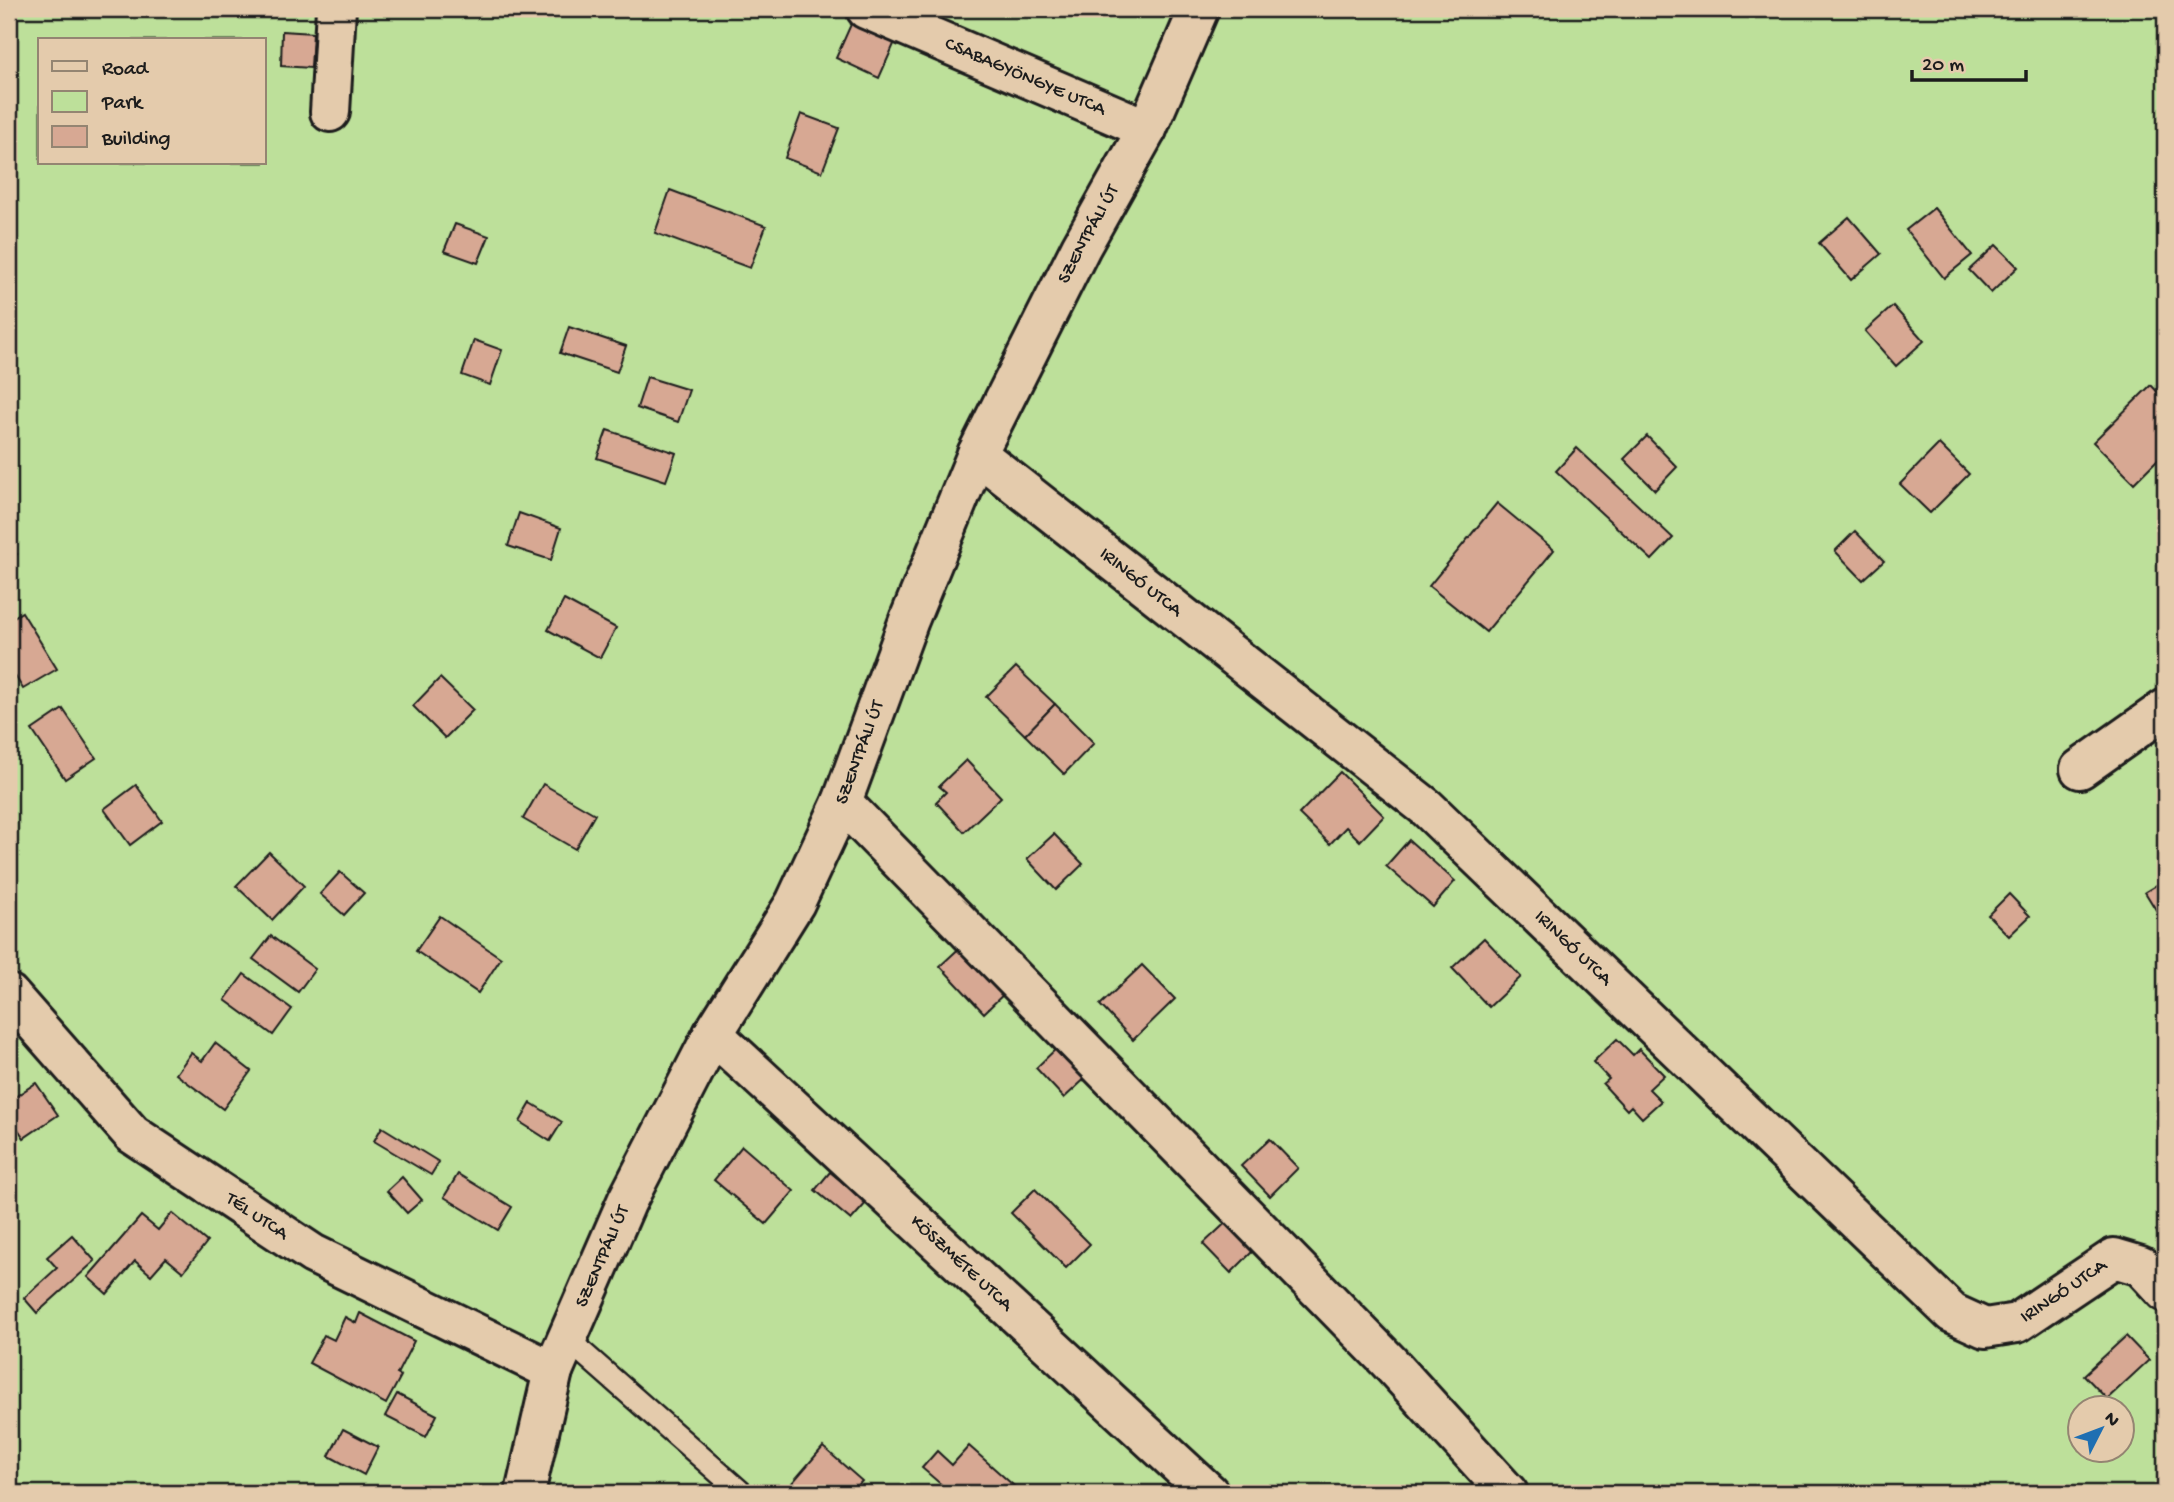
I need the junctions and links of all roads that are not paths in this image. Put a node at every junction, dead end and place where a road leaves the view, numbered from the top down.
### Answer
1 (336, 9) edge
2 (866, 9) edge
3 (1199, 9) edge
4 (330, 112) dead end
5 (1147, 130) junction
6 (977, 454) junction
7 (2165, 709) edge
8 (2080, 769) dead end
9 (842, 802) junction
10 (9, 994) edge
11 (713, 1034) junction
12 (2165, 1292) edge
13 (560, 1354) junction
14 (525, 1493) edge
15 (742, 1493) edge
16 (1209, 1493) edge
17 (1508, 1493) edge

1 - 4 street
2 - 5 street, CSABAGYÖNGYE UTCA
3 - 5 street, SZENTPÁLI ÚT
5 - 6 street, SZENTPÁLI ÚT
6 - 9 street, SZENTPÁLI ÚT
6 - 12 street, IRINGÓ UTCA
7 - 8 street
9 - 11 street, SZENTPÁLI ÚT
9 - 17 street
10 - 13 street, TÉL UTCA
11 - 13 street, SZENTPÁLI ÚT
11 - 16 street, KÖSZMÉTE UTCA
13 - 14 street, SZENTPÁLI ÚT
13 - 15 lane

